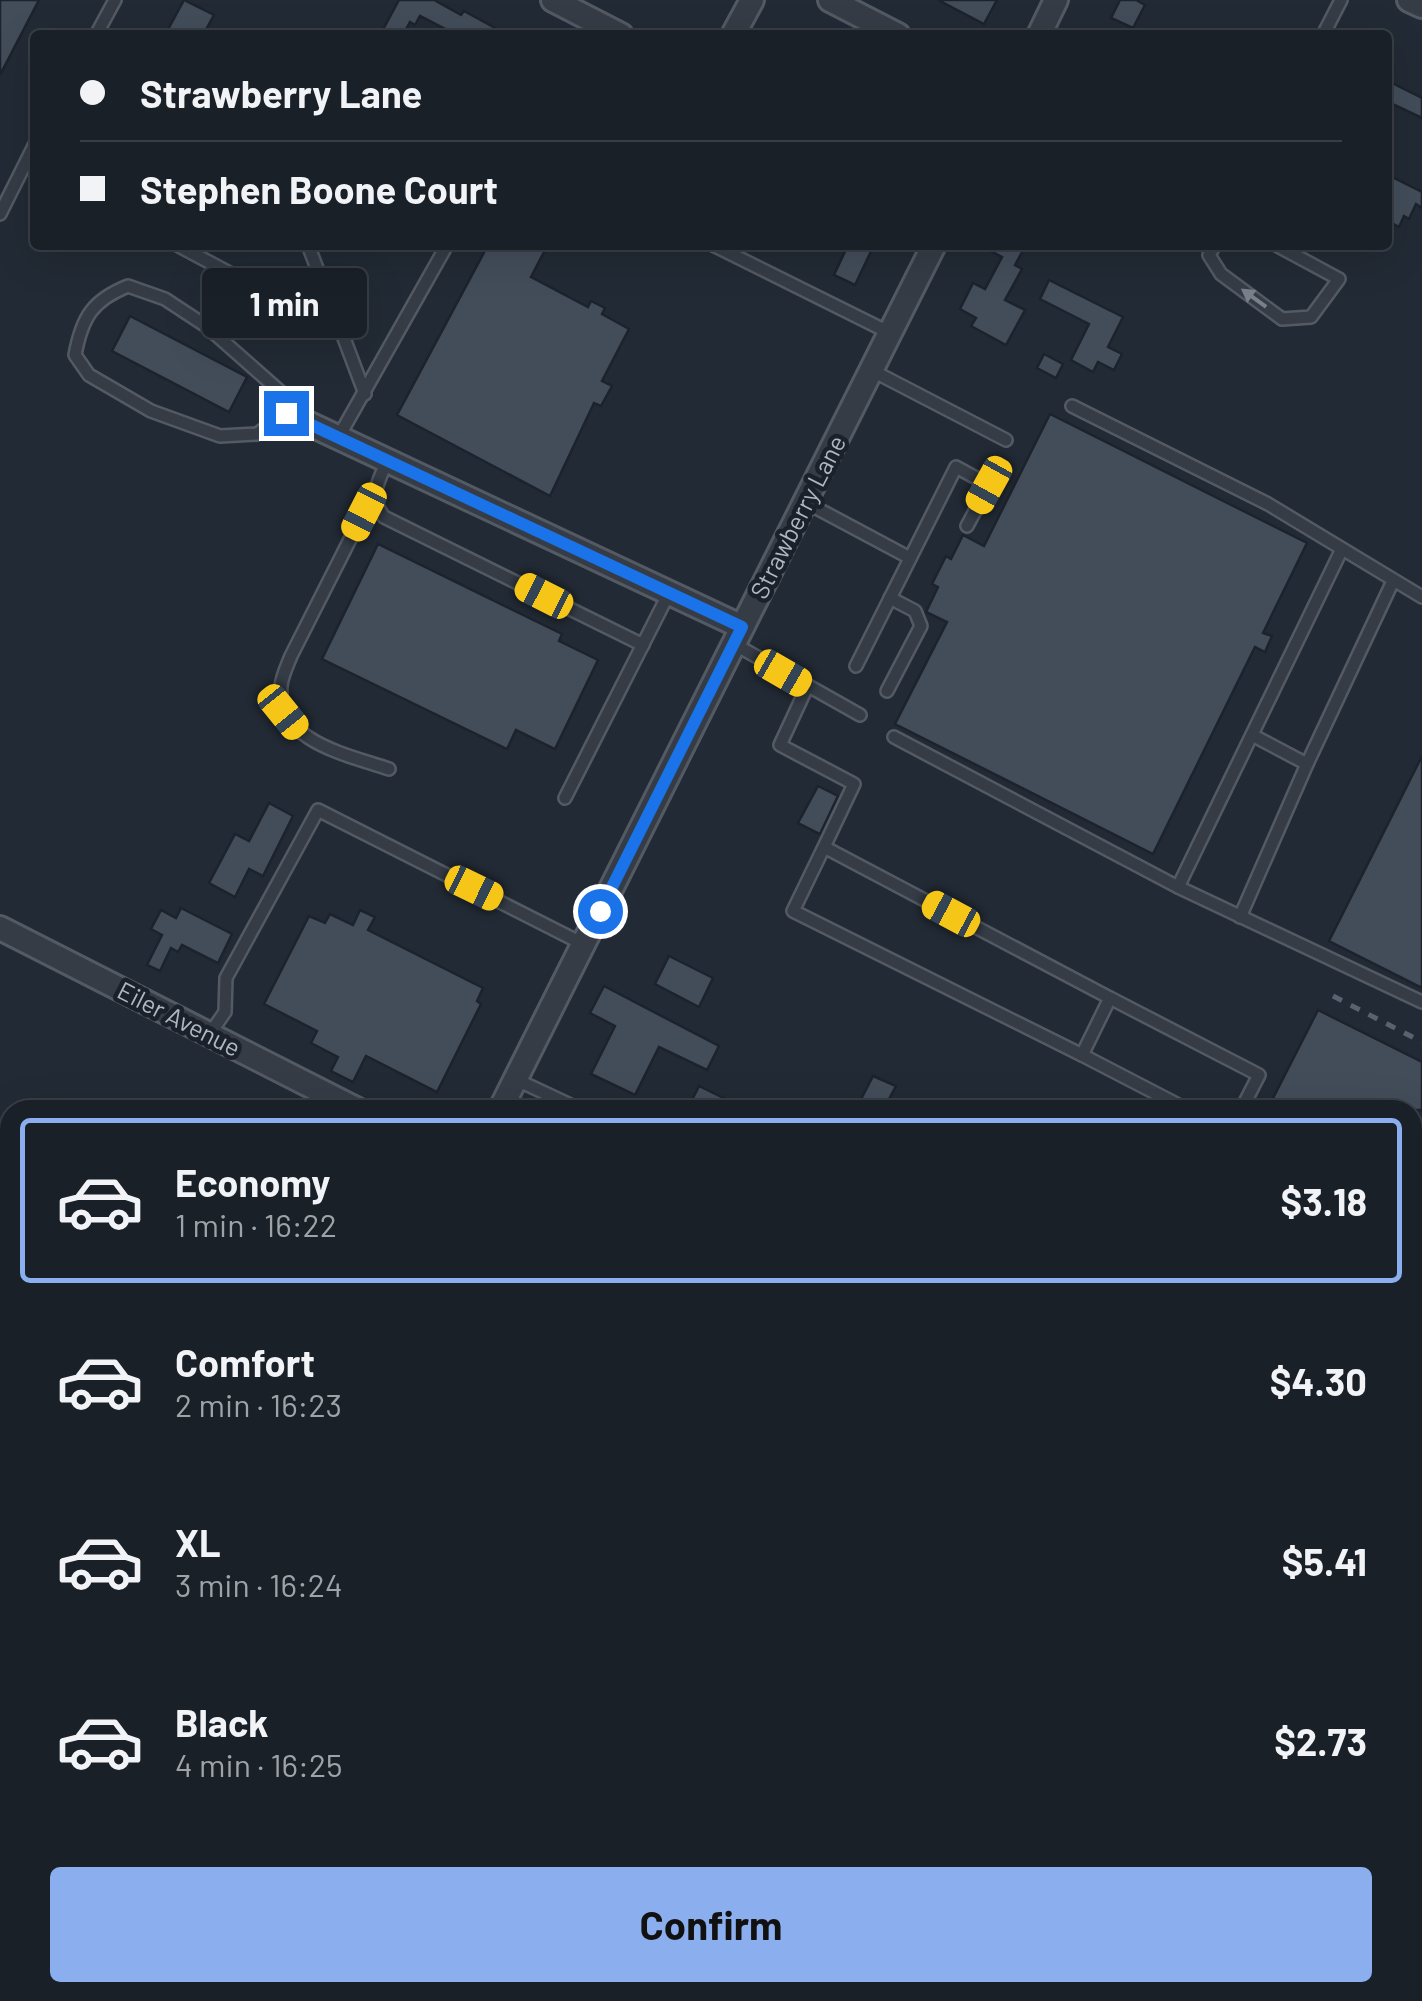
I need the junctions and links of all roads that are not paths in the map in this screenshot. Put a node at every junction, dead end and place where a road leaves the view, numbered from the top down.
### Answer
1 (115, 0) edge
2 (553, 0) edge
3 (752, 0) edge
4 (830, 0) edge
5 (1056, 0) edge
6 (1340, 0) edge
7 (1410, 0) edge
8 (1422, 6) edge
9 (99, 30) edge
10 (611, 30) edge
11 (735, 30) edge
12 (888, 30) edge
13 (1041, 30) edge
14 (1325, 30) edge
15 (30, 167) edge
16 (0, 214) edge
17 (186, 250) edge
18 (310, 250) edge
19 (445, 250) edge
20 (723, 250) edge
21 (932, 250) edge
22 (1212, 250) edge
23 (1285, 250) edge
24 (342, 333) junction
25 (890, 333) junction
26 (871, 370) junction
27 (365, 394) junction
28 (1072, 406) dead end
29 (286, 413) junction
30 (338, 438) junction
31 (1006, 440) dead end
32 (387, 461) junction
33 (374, 492) junction
34 (805, 502) junction
35 (967, 526) dead end
36 (1341, 551) junction
37 (910, 558) junction
38 (1393, 581) junction
39 (669, 593) junction
40 (1422, 597) edge
41 (890, 598) junction
42 (738, 636) junction
43 (643, 644) junction
44 (856, 666) dead end
45 (807, 687) junction
46 (888, 691) dead end
47 (860, 716) dead end
48 (1252, 735) junction
49 (894, 737) dead end
50 (1307, 764) junction
51 (389, 770) dead end
52 (565, 798) dead end
53 (824, 848) junction
54 (1178, 887) junction
55 (1240, 917) junction
56 (0, 928) edge
57 (583, 944) junction
58 (1110, 998) junction
59 (1422, 1002) edge
60 (209, 1035) junction
61 (1082, 1055) junction
62 (515, 1079) junction
63 (338, 1100) edge
64 (505, 1100) edge
65 (560, 1100) edge
66 (1169, 1100) edge
67 (1246, 1100) edge

1 - 9 lane
2 - 10 street
3 - 11 street
4 - 12 street
5 - 13 street
6 - 14 lane
7 - 8 street
15 - 16 lane
17 - 24 lane
18 - 24 lane
19 - 27 lane
20 - 25 lane
21 - 25 street, Strawberry Lane
23 -> 22 lane
24 - 27 lane
25 - 26 street, Strawberry Lane
26 - 31 lane
26 - 34 street, Strawberry Lane
27 - 30 lane
28 - 36 lane
29 - 29 lane
29 - 30 street
30 - 32 street
32 - 33 lane
32 - 39 street
33 - 43 lane
33 - 51 lane
34 - 37 lane
34 - 42 street, Strawberry Lane
35 - 37 lane
36 - 38 lane
36 - 48 lane
37 - 41 lane
38 - 40 lane
38 - 50 lane
39 - 42 street
39 - 43 lane
41 - 44 lane
41 - 46 lane
42 - 45 lane
42 - 57 street, Strawberry Lane
43 - 52 lane
45 - 47 lane
45 - 53 lane
48 - 50 lane
48 - 54 lane
49 - 54 lane
50 - 55 lane
53 - 58 lane
53 - 61 lane
54 - 55 lane
55 - 59 lane
56 - 60 street, Eiler Avenue
57 - 60 lane
57 - 62 street, Strawberry Lane
58 - 61 lane
58 - 67 lane
60 - 63 street, Eiler Avenue
61 - 66 lane
62 - 64 street, Strawberry Lane
62 - 65 lane

